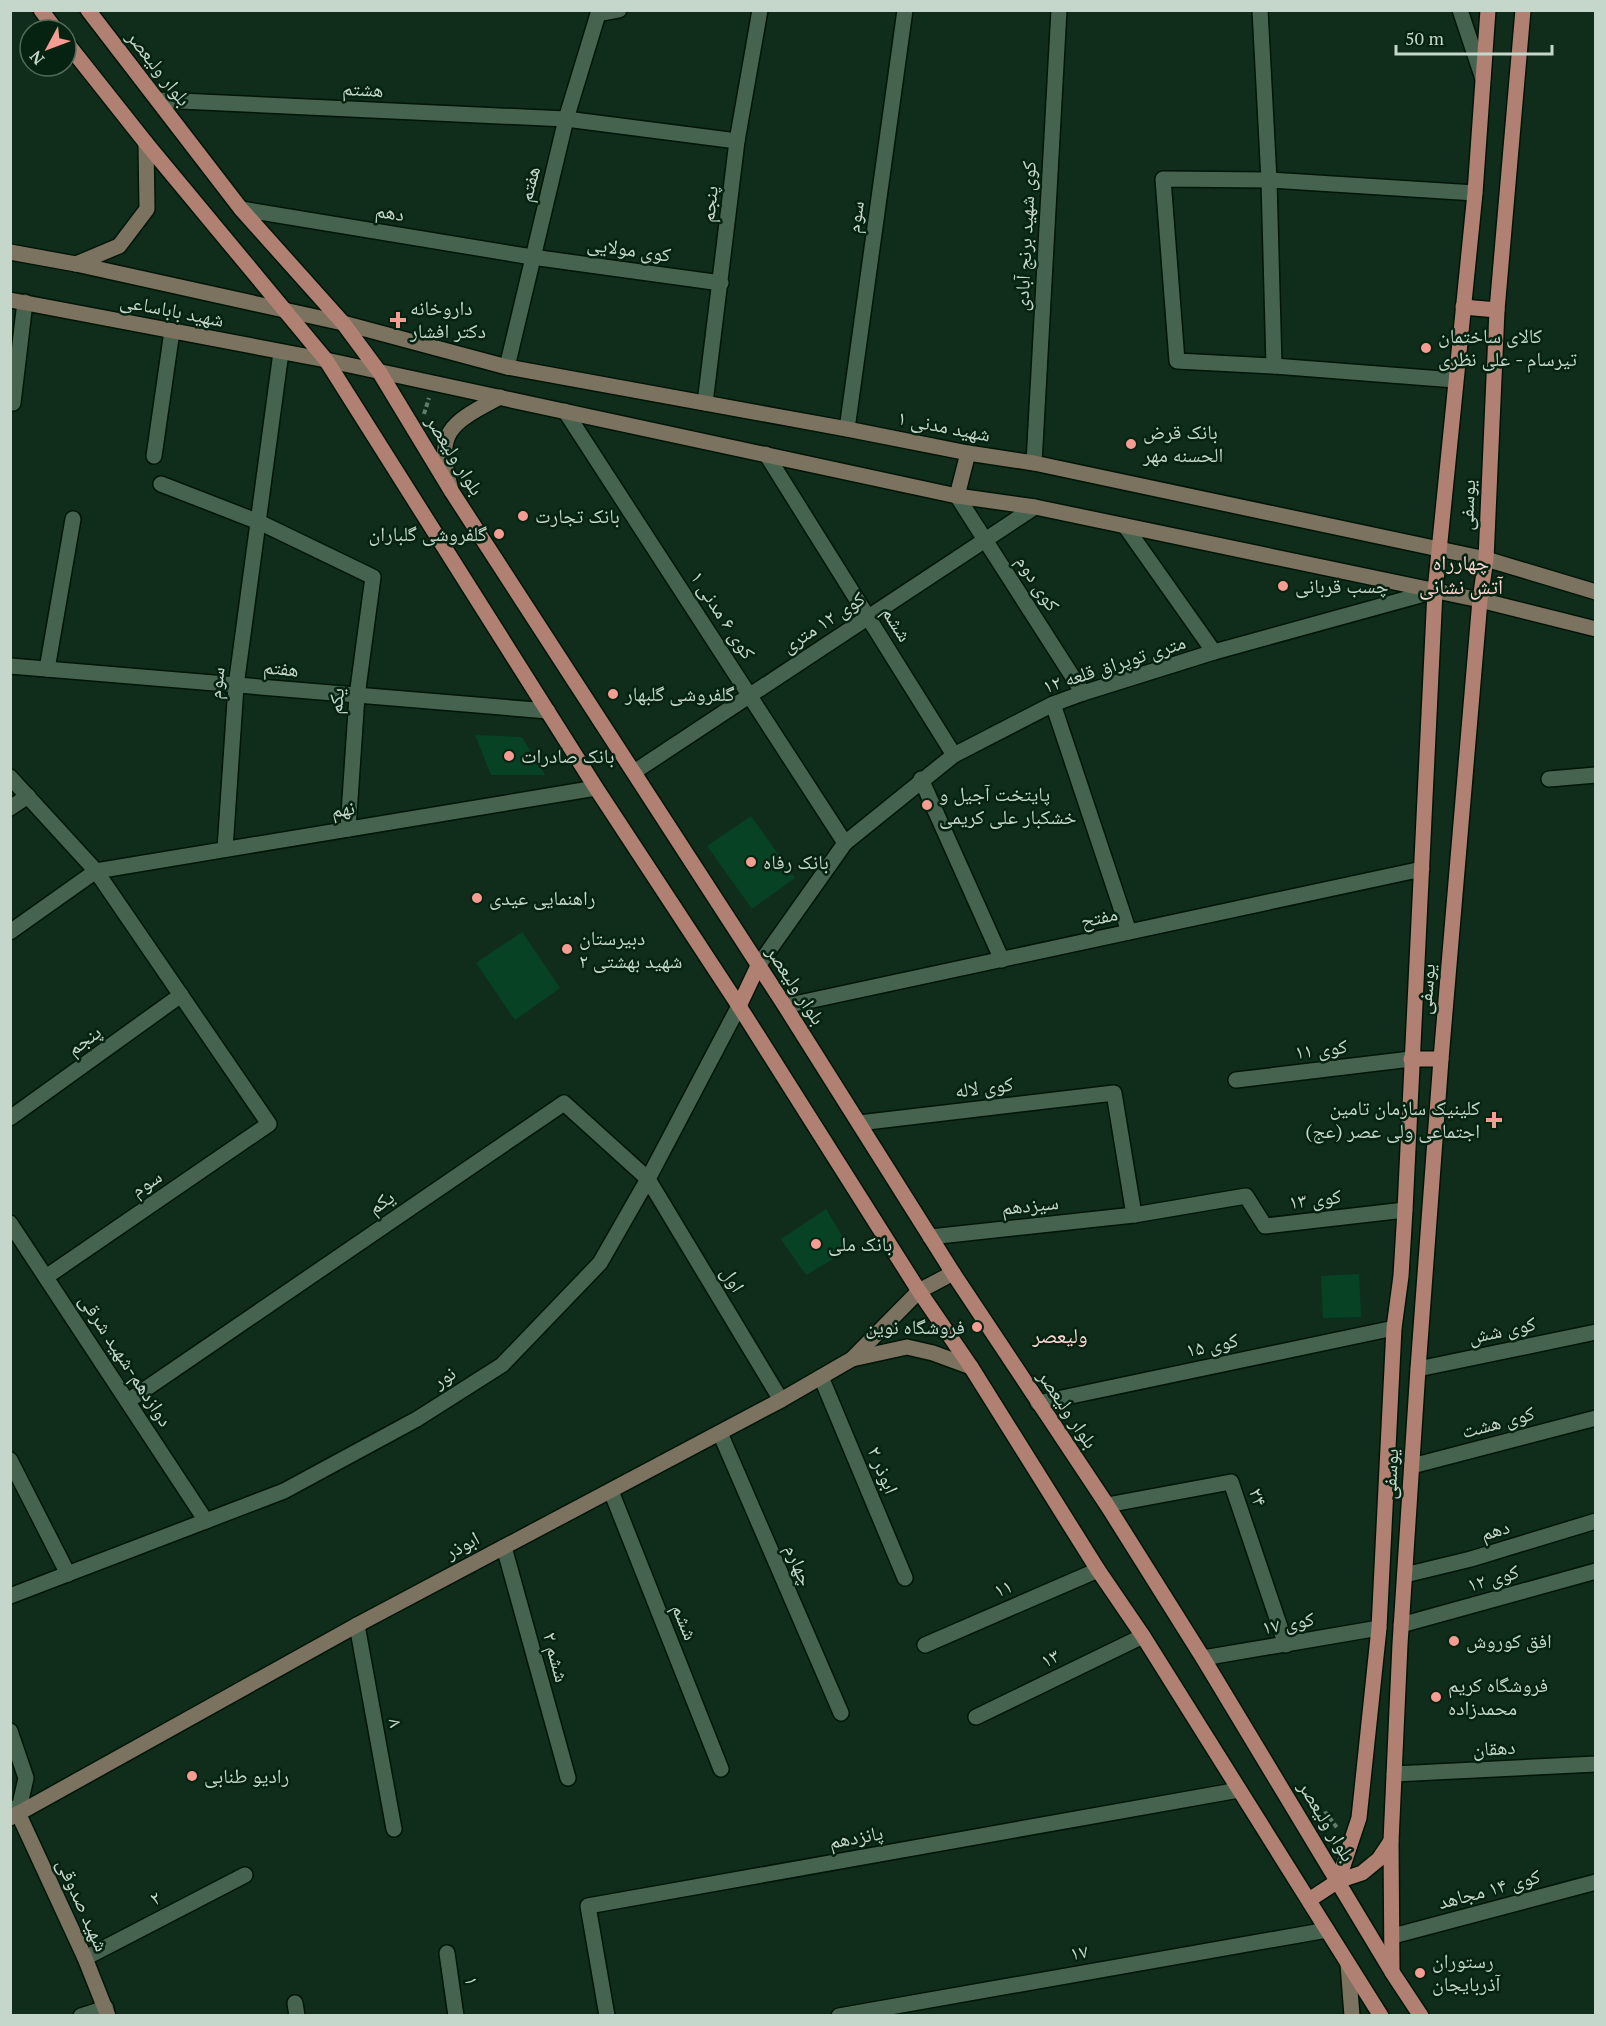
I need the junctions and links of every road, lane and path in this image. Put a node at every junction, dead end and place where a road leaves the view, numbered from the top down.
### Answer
1 (88, 10) edge
2 (619, 10) edge
3 (760, 10) edge
4 (905, 10) edge
5 (1059, 10) edge
6 (1260, 10) edge
7 (1461, 10) edge
8 (1488, 10) edge
9 (1523, 10) edge
10 (595, 12) edge
11 (78, 57) edge
12 (1484, 80) junction
13 (158, 100) junction
14 (566, 119) junction
15 (737, 141) junction
16 (146, 143) junction
17 (1269, 180) junction
18 (1475, 193) junction
19 (242, 209) junction
20 (10, 252) edge
21 (532, 257) junction
22 (76, 264) junction
23 (721, 283) junction
24 (18, 301) edge
25 (1463, 307) junction
26 (283, 309) junction
27 (1497, 310) junction
28 (343, 323) junction
29 (172, 331) junction
30 (280, 352) junction
31 (326, 360) junction
32 (1274, 366) junction
33 (507, 367) junction
34 (380, 373) junction
35 (1455, 380) junction
36 (500, 397) junction
37 (13, 403) dead end
38 (705, 403) junction
39 (565, 411) junction
40 (847, 429) junction
41 (968, 453) junction
42 (766, 454) junction
43 (154, 456) dead end
44 (1034, 463) junction
45 (161, 484) dead end
46 (452, 492) junction
47 (957, 496) junction
48 (1035, 507) junction
49 (73, 519) dead end
50 (259, 522) junction
51 (1125, 526) junction
52 (986, 540) junction
53 (1440, 550) junction
54 (1486, 559) junction
55 (1435, 591) junction
56 (1596, 592) edge
57 (1480, 600) junction
58 (868, 618) junction
59 (1596, 630) edge
60 (1214, 652) junction
61 (10, 666) edge
62 (47, 669) junction
63 (236, 686) junction
64 (1083, 693) junction
65 (750, 695) junction
66 (357, 696) junction
67 (1053, 704) junction
68 (548, 711) junction
69 (954, 755) junction
70 (634, 772) junction
71 (1596, 775) edge
72 (10, 777) edge
73 (1549, 779) dead end
74 (921, 780) junction
75 (596, 788) junction
76 (28, 796) junction
77 (10, 808) edge
78 (348, 829) junction
79 (845, 843) junction
80 (225, 849) junction
81 (1422, 870) junction
82 (96, 871) junction
83 (10, 932) edge
84 (1129, 932) junction
85 (1002, 960) junction
86 (758, 966) junction
87 (181, 995) junction
88 (739, 1006) junction
89 (785, 1006) junction
90 (1411, 1059) junction
91 (1442, 1059) junction
92 (1236, 1080) dead end
93 (10, 1118) edge
94 (859, 1123) junction
95 (648, 1179) junction
96 (1246, 1196) joint
97 (1405, 1210) junction
98 (1134, 1215) junction
99 (10, 1223) edge
100 (930, 1237) junction
101 (953, 1273) junction
102 (46, 1277) junction
103 (919, 1292) junction
104 (1394, 1328) junction
105 (1596, 1332) edge
106 (852, 1359) junction
107 (971, 1366) junction
108 (1418, 1369) junction
109 (821, 1377) junction
110 (128, 1401) junction
111 (781, 1401) junction
112 (1038, 1403) junction
113 (1596, 1418) edge
114 (720, 1433) junction
115 (10, 1460) edge
116 (1412, 1466) junction
117 (611, 1491) junction
118 (1107, 1505) junction
119 (206, 1521) junction
120 (1596, 1521) edge
121 (504, 1547) junction
122 (1098, 1570) junction
123 (1596, 1571) edge
124 (68, 1574) junction
125 (1405, 1575) junction
126 (905, 1578) dead end
127 (10, 1596) edge
128 (357, 1625) junction
129 (1401, 1625) junction
130 (1379, 1628) junction
131 (1143, 1636) junction
132 (925, 1644) dead end
133 (1286, 1645) junction
134 (1203, 1658) junction
135 (841, 1713) dead end
136 (976, 1717) dead end
137 (10, 1731) edge
138 (1596, 1764) edge
139 (721, 1769) dead end
140 (1394, 1774) junction
141 (568, 1778) dead end
142 (1239, 1790) junction
143 (13, 1813) edge
144 (394, 1829) dead end
145 (1391, 1841) junction
146 (245, 1875) dead end
147 (1338, 1881) junction
148 (1596, 1882) edge
149 (1309, 1899) junction
150 (1327, 1930) junction
151 (1392, 1936) junction
152 (447, 1953) dead end
153 (85, 1958) junction
154 (1347, 1964) junction
155 (1392, 1972) junction
156 (911, 2010) edge
157 (107, 2012) edge
158 (81, 2016) edge
159 (456, 2016) edge
160 (607, 2016) edge
161 (838, 2016) edge
162 (1352, 2016) edge
163 (1381, 2016) edge
164 (1421, 2016) edge

1 - 13 main road, بلوار ولیعصر
2 - 10 street
3 - 15 street, پنجم
4 - 40 street, سوم
5 - 44 street, کوی شهید برنج آبادی
6 - 17 street
7 - 12 street
8 - 12 main road, یوسفی
9 - 27 main road, یوسفی
10 - 14 street, هفتم
11 - 16 main road
12 - 18 main road, یوسفی
13 - 14 street, هشتم
13 - 19 main road, بلوار ولیعصر
14 - 15 street, هشتم
14 - 21 street, هفتم
15 - 23 street, پنجم
16 - 22 main road
16 - 26 main road
17 - 18 street
17 - 32 street
17 - 32 street
18 - 25 main road, یوسفی
19 - 21 street, دهم
19 - 28 main road, بلوار ولیعصر
20 - 22 main road, شهید باباساعی
21 - 23 street, کوی مولایی
21 - 33 street, هفتم
22 - 26 main road, شهید باباساعی
23 - 38 street, پنجم
24 - 29 main road, شهید باباساعی
24 - 37 street
25 - 27 main road
25 - 35 main road, یوسفی
26 - 28 main road, شهید مدنی ۱
26 - 31 main road
27 - 54 main road, یوسفی
28 - 33 main road, شهید مدنی ۱
28 - 34 main road, بلوار ولیعصر
29 - 30 main road, شهید باباساعی
29 - 43 street
30 - 31 main road, شهید باباساعی
30 - 50 street, سوم
31 - 34 main road
31 - 68 main road
32 - 35 street
33 - 38 main road, شهید مدنی ۱
34 - 36 main road
34 - 46 main road, بلوار ولیعصر
35 - 53 main road, یوسفی
36 - 39 main road
36 - 46 main road
38 - 40 main road, شهید مدنی ۱
39 - 42 main road
39 - 65 street, کوی ۶ مدنی ۱
40 - 41 main road, شهید مدنی ۱
41 - 44 main road, شهید مدنی ۱
41 - 47 main road
42 - 47 main road
42 - 58 street, ششم
44 - 53 main road, شهید مدنی ۱
45 - 50 street
46 - 70 main road, بلوار ولیعصر
47 - 48 main road
47 - 52 street, کوی دوم
48 - 51 main road
48 - 52 street, کوی ۱۲ متری
49 - 62 street
50 - 63 street, سوم
50 - 66 street, یکم
51 - 55 main road
51 - 60 street
52 - 58 street, کوی ۱۲ متری
52 - 64 street, کوی دوم
53 - 54 main road, شهید مدنی ۱
53 - 55 main road, یوسفی
54 - 56 main road, شهید مدنی ۱
54 - 57 main road, یوسفی
55 - 57 main road
55 - 60 street, ۱۲ متری توپراق قلعه
55 - 81 main road, یوسفی
57 - 59 main road
57 - 91 main road, یوسفی
58 - 65 street, کوی ۱۲ متری
58 - 69 street, ششم
60 - 64 street, ۱۲ متری توپراق قلعه
61 - 62 street, هفتم
62 - 63 street, هفتم
63 - 66 street, هفتم
63 - 80 street, سوم
64 - 67 street, ۱۲ متری توپراق قلعه
65 - 70 street, کوی ۱۲ متری
65 - 79 street, کوی ۶ مدنی ۱
66 - 68 street, هفتم
66 - 78 street, یکم
67 - 69 street, ۱۲ متری توپراق قلعه
67 - 84 street
68 - 75 main road
69 - 74 street, ۱۲ متری توپراق قلعه
70 - 86 main road, بلوار ولیعصر
71 - 73 street
72 - 76 street
74 - 79 street, ۱۲ متری توپراق قلعه
74 - 85 street
75 - 78 street, نهم
75 - 88 main road
76 - 77 street
76 - 82 street
78 - 80 street, نهم
79 - 86 street, ۱۲ متری توپراق قلعه
80 - 82 street, نهم
81 - 84 street, مفتح
81 - 90 main road, یوسفی
82 - 83 street
82 - 87 street
84 - 85 street, مفتح
85 - 89 street, مفتح
86 - 88 main road
86 - 89 main road, بلوار ولیعصر
87 - 93 street, پنجم
87 - 102 street, سوم
88 - 95 street, نور
88 - 103 main road
89 - 94 main road, بلوار ولیعصر
90 - 91 main road
90 - 92 street, کوی ۱۱
90 - 97 main road, یوسفی
91 - 108 main road, یوسفی
94 - 98 street, کوی لاله
94 - 100 main road, بلوار ولیعصر
95 - 110 street, یکم
95 - 111 street, اول
95 - 119 street, نور
96 - 97 street, کوی ۱۳
96 - 98 street, سیزدهم
97 - 104 main road, یوسفی
98 - 100 street, سیزدهم
99 - 102 street, دوازدهم-شهید شرقی
100 - 101 main road, بلوار ولیعصر
101 - 103 main road, ابوذر
101 - 112 main road, بلوار ولیعصر
102 - 110 street, دوازدهم-شهید شرقی
103 - 106 main road, ابوذر
103 - 107 main road
104 - 112 street, کوی ۱۵
104 - 130 main road, یوسفی
105 - 108 street, کوی شش
106 - 107 main road
106 - 109 main road, ابوذر
107 - 122 main road
108 - 116 main road, یوسفی
109 - 111 main road, ابوذر
109 - 126 street, ۲ ابوذر
110 - 119 street, دوازدهم-شهید شرقی
111 - 114 main road, ابوذر
112 - 118 main road, بلوار ولیعصر
113 - 116 street, کوی هشت
114 - 117 main road, ابوذر
114 - 135 street, چهارم
115 - 124 street
116 - 125 main road, یوسفی
117 - 121 main road, ابوذر
117 - 139 street, ششم
118 - 133 street, ۲۴
118 - 134 main road, بلوار ولیعصر
119 - 124 street, نور
120 - 125 street, دهم
121 - 128 main road, ابوذر
121 - 141 street, ششم ۲
122 - 131 main road
122 - 132 street, ۱۱
123 - 129 street, کوی ۱۲
124 - 127 street, نور
125 - 129 main road, یوسفی
128 - 143 main road, ابوذر
128 - 144 street, ۸
129 - 140 main road, یوسفی
130 - 133 street, کوی ۱۷
130 - 147 main road, یوسفی
131 - 136 street, ۱۳
131 - 142 main road
133 - 134 street, کوی ۱۷
134 - 147 main road, بلوار ولیعصر
137 - 143 street
138 - 140 street, دهقان
140 - 145 main road, یوسفی
142 - 149 main road
142 - 160 street, پانزدهم
143 - 153 main road, شهید صدوقی
145 - 147 main road
145 - 151 main road, یوسفی
146 - 153 street, ۲
147 - 149 main road
147 - 155 main road, بلوار ولیعصر
148 - 151 street, کوی ۱۴ مجاهد
149 - 150 main road
150 - 154 main road
150 - 156 street, ۱۷
151 - 155 main road, یوسفی
152 - 159 street, ۱
153 - 157 main road, شهید صدوقی
154 - 162 main road
154 - 163 main road
155 - 164 main road, بلوار ولیعصر
156 - 161 street, ۱۷
157 - 158 street

